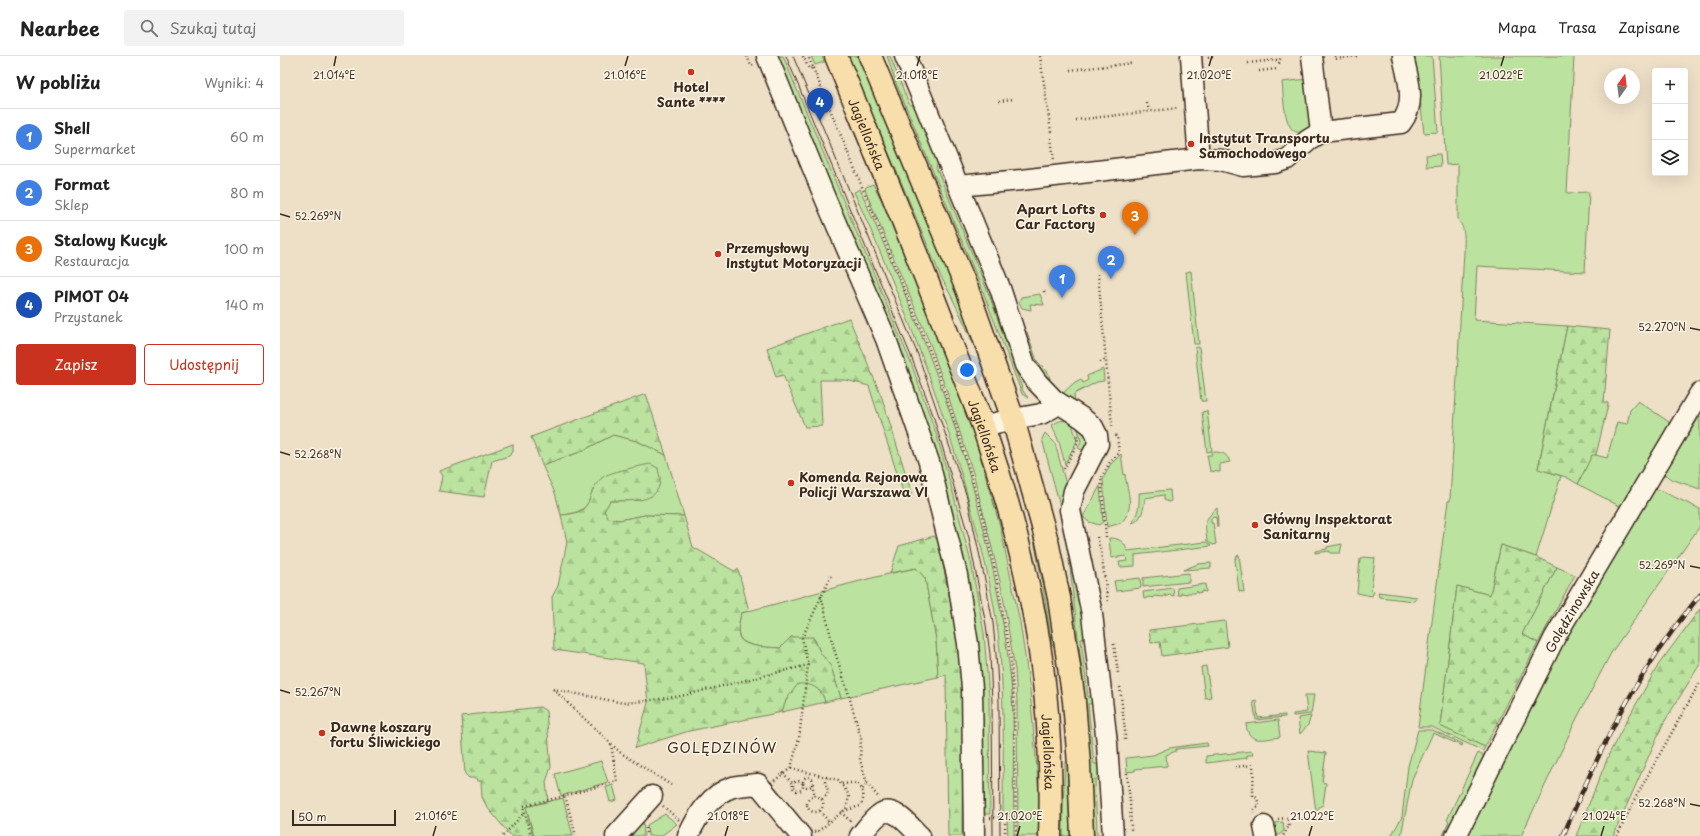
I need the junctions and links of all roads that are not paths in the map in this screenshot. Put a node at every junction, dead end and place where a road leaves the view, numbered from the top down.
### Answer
1 (836, 56) edge
2 (870, 56) edge
3 (905, 56) edge
4 (1199, 56) edge
5 (1312, 56) edge
6 (1403, 56) edge
7 (758, 59) edge
8 (1321, 132) junction
9 (1199, 159) junction
10 (958, 186) junction
11 (1700, 393) edge
12 (1054, 400) junction
13 (1013, 419) junction
14 (983, 426) junction
15 (652, 796) dead end
16 (684, 829) edge
17 (1458, 830) edge
18 (858, 831) edge
19 (616, 836) edge
20 (801, 836) edge
21 (920, 836) edge
22 (974, 836) edge
23 (1050, 836) edge
24 (1082, 836) edge
25 (1113, 836) edge

1 - 14 main road, Jagiellońska
2 - 13 main road
3 - 10 street
4 - 9 street
5 - 8 street
6 - 8 street
7 - 22 street
8 - 9 street
9 - 10 street
10 - 12 street
11 - 17 street, Golędzinowska
12 - 13 street
12 - 25 street
13 - 14 street
13 - 24 main road
14 - 23 main road, Jagiellońska
15 - 19 street
16 - 20 street
18 - 21 street

